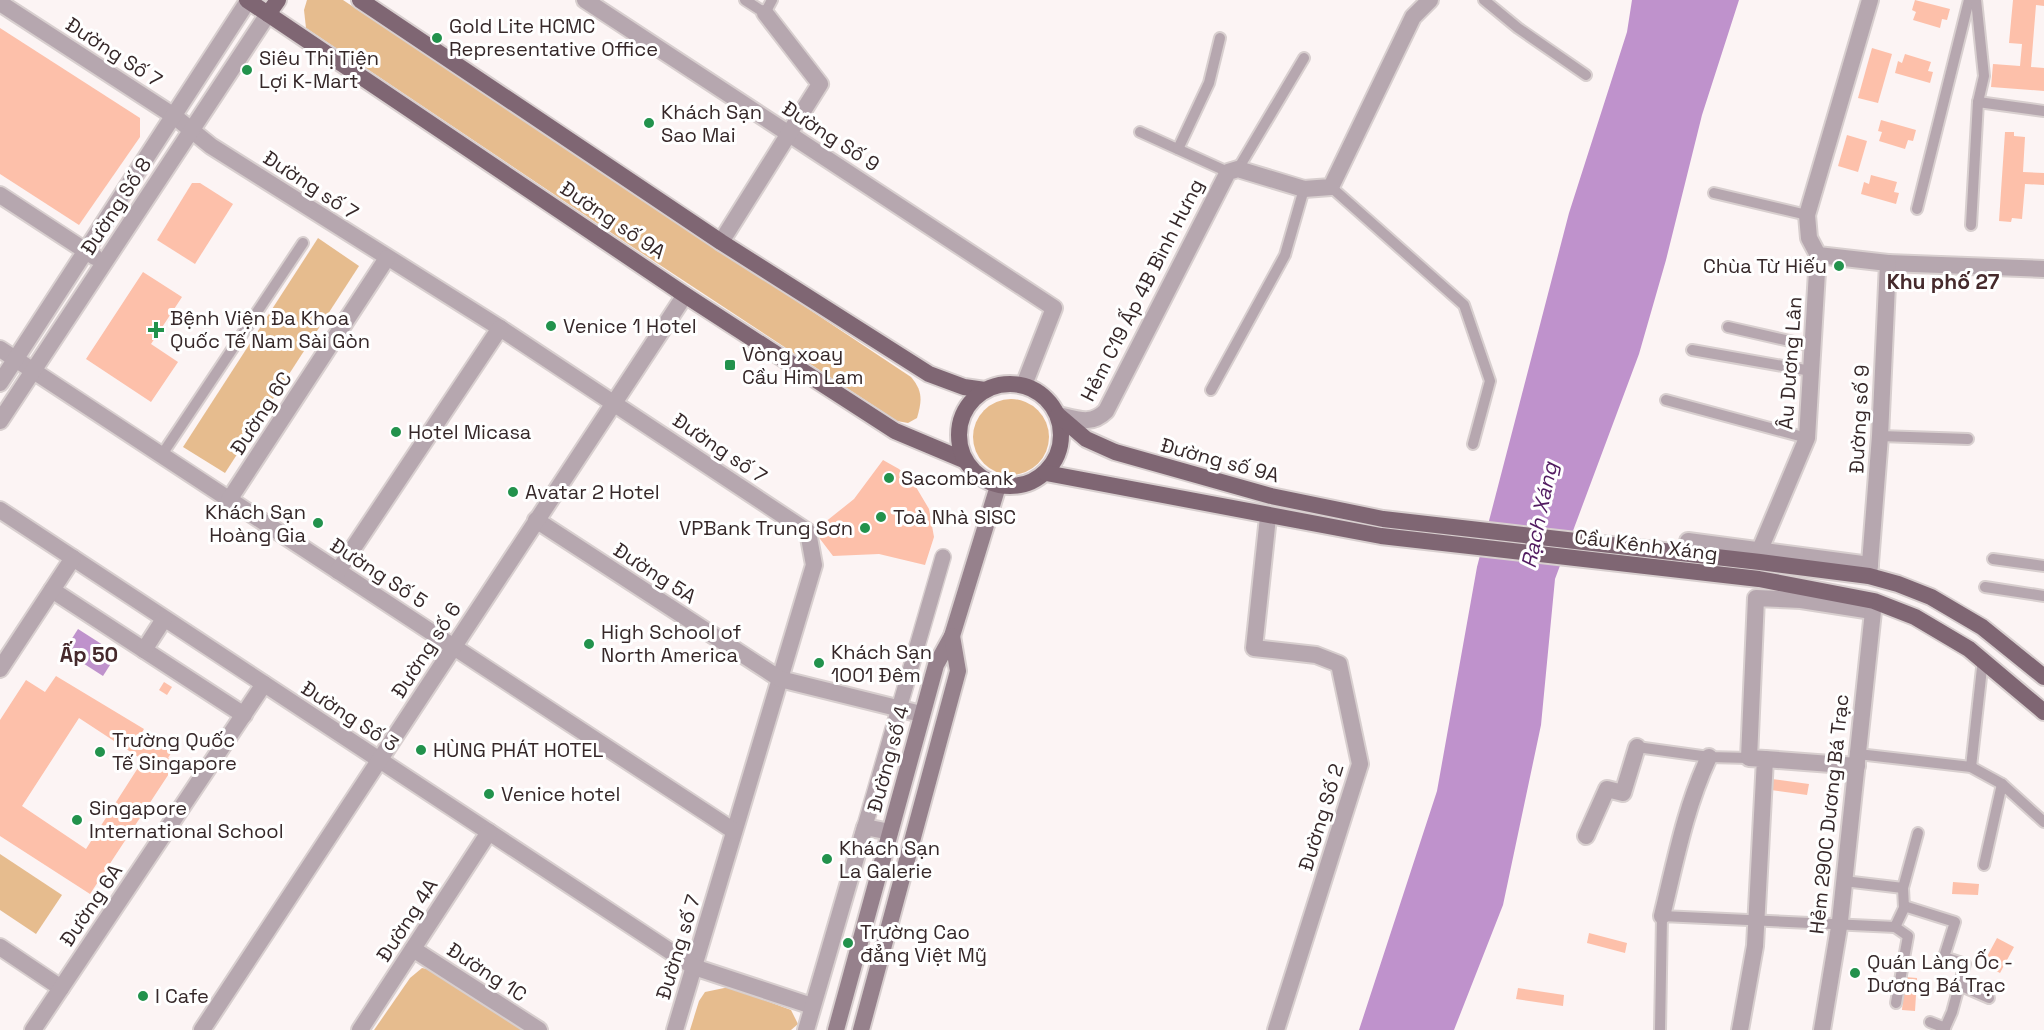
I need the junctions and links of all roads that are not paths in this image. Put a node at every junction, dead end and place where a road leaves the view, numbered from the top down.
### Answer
1 (248, 0) edge
2 (360, 0) edge
3 (585, 0) edge
4 (745, 0) edge
5 (1430, 0) edge
6 (1484, 0) edge
7 (1870, 0) edge
8 (1969, 0) edge
9 (1976, 0) edge
10 (0, 3) edge
11 (769, 6) edge
12 (273, 7) edge
13 (1220, 38) dead end
14 (1304, 58) dead end
15 (1586, 75) dead end
16 (1978, 102) junction
17 (2044, 111) edge
18 (174, 116) junction
19 (192, 130) junction
20 (1140, 132) dead end
21 (789, 134) junction
22 (1178, 149) junction
23 (1233, 171) junction
24 (1331, 187) junction
25 (1304, 189) junction
26 (1714, 193) dead end
27 (0, 195) edge
28 (1917, 209) dead end
29 (1808, 215) junction
30 (1971, 225) dead end
31 (721, 242) junction
32 (303, 243) dead end
33 (86, 251) junction
34 (1818, 255) junction
35 (387, 258) junction
36 (104, 263) junction
37 (1888, 263) junction
38 (2044, 269) edge
39 (685, 295) junction
40 (1728, 327) dead end
41 (500, 328) junction
42 (1812, 346) junction
43 (0, 350) edge
44 (1692, 350) dead end
45 (15, 360) junction
46 (1810, 370) junction
47 (33, 372) junction
48 (0, 383) edge
49 (1024, 385) junction
50 (985, 390) junction
51 (1211, 390) dead end
52 (1666, 400) dead end
53 (615, 404) junction
54 (1058, 415) junction
55 (0, 422) edge
56 (1881, 436) junction
57 (1807, 438) junction
58 (1968, 439) dead end
59 (1473, 444) dead end
60 (161, 456) junction
61 (964, 460) junction
62 (1046, 473) junction
63 (998, 486) junction
64 (229, 500) junction
65 (0, 510) edge
66 (1268, 517) junction
67 (1383, 519) joint
68 (536, 520) junction
69 (1688, 541) dead end
70 (1759, 552) junction
71 (943, 556) dead end
72 (73, 558) junction
73 (1993, 559) dead end
74 (2044, 566) edge
75 (1870, 571) junction
76 (338, 572) junction
77 (1985, 587) dead end
78 (52, 590) junction
79 (2044, 596) edge
80 (1873, 606) junction
81 (164, 619) junction
82 (952, 636) junction
83 (453, 647) junction
84 (144, 650) junction
85 (1983, 659) junction
86 (0, 669) edge
87 (2044, 677) edge
88 (780, 679) junction
89 (264, 684) junction
90 (899, 709) junction
91 (2044, 712) edge
92 (921, 714) junction
93 (244, 715) junction
94 (1636, 747) joint
95 (1709, 757) junction
96 (1757, 758) junction
97 (379, 760) junction
98 (1857, 760) junction
99 (1971, 767) junction
100 (2002, 784) junction
101 (2044, 822) edge
102 (734, 831) junction
103 (489, 832) junction
104 (890, 832) junction
105 (1918, 833) dead end
106 (1586, 836) dead end
107 (1984, 865) dead end
108 (1844, 881) junction
109 (1903, 888) junction
110 (1904, 906) junction
111 (1662, 916) junction
112 (1756, 920) junction
113 (1839, 924) junction
114 (1895, 927) junction
115 (0, 947) edge
116 (413, 949) junction
117 (694, 967) junction
118 (1959, 985) junction
119 (61, 988) junction
120 (1989, 998) dead end
121 (1896, 1003) dead end
122 (812, 1006) junction
123 (1930, 1022) dead end
124 (1945, 1029) edge
125 (33, 1030) edge
126 (202, 1030) edge
127 (360, 1030) edge
128 (539, 1030) edge
129 (675, 1030) edge
130 (806, 1030) edge
131 (836, 1030) edge
132 (861, 1030) edge
133 (1276, 1030) edge
134 (1660, 1030) edge
135 (1740, 1030) edge
136 (1822, 1030) edge

1 - 12 main road, Đường số 9A
1 - 18 street, Đường Số 8
2 - 31 main road
3 - 21 street, Đường Số 9
4 - 11 lane
5 - 24 street
6 - 15 lane
7 - 29 street, Âu Dương Lân
8 - 28 lane
9 - 16 lane
10 - 18 street, Đường Số 7
11 - 21 street
12 - 19 street, Đường Số 8
12 - 39 main road, Đường số 9A
13 - 22 lane
14 - 23 lane
16 - 17 lane
16 - 30 lane
18 - 19 street, Đường số 7
18 - 33 street, Đường Số 8
19 - 35 street, Đường số 7
19 - 36 street, Đường Số 8
20 - 22 lane
21 - 31 street
21 - 49 street, Đường Số 9
22 - 23 lane
23 - 25 street
23 - 54 street, Hẻm C19 Ấp 4B Bình Hưng
24 - 25 street
24 - 59 lane
25 - 51 lane
26 - 29 lane
27 - 33 street
29 - 34 street, Âu Dương Lân
31 - 50 main road
32 - 60 lane
33 - 36 street
33 - 45 street, Đường Số 8
34 - 37 street
34 - 42 street, Âu Dương Lân
35 - 41 street, Đường số 7
35 - 64 street, Đường 6C
36 - 47 street, Đường Số 8
37 - 38 street
37 - 56 street, Đường số 9
39 - 53 street, Đường số 6
39 - 61 main road, Đường số 9A
40 - 42 lane
41 - 53 street, Đường số 7
41 - 76 street
42 - 46 street, Âu Dương Lân
43 - 45 street, Đường Số 5
44 - 46 lane
45 - 47 street, Đường Số 5
45 - 48 street, Đường Số 8
46 - 57 street, Âu Dương Lân
47 - 55 street, Đường Số 8
47 - 60 street, Đường Số 5
49 - 50 main road
49 - 54 main road
50 - 61 main road
52 - 57 lane
53 - 68 street, Đường số 6
53 - 88 street, Đường số 7
54 - 62 main road
54 - 67 main road, Đường số 9A
56 - 58 lane
56 - 75 street, Đường số 9
57 - 70 street, Âu Dương Lân
60 - 64 street, Đường Số 5
61 - 63 main road
62 - 63 main road
62 - 66 main road
63 - 82 main road, Đường số 4
64 - 76 street, Đường Số 5
65 - 72 street, Đường Số 3
66 - 80 main road, Cầu Kênh Xáng
66 - 133 street, Đường Số 2
67 - 75 main road, Cầu Kênh Xáng
68 - 83 street, Đường số 6
68 - 88 street, Đường 5A
69 - 70 street
70 - 75 street
71 - 90 street
72 - 78 street
72 - 81 street, Đường Số 3
73 - 74 lane
75 - 87 main road, Cầu Kênh Xáng
76 - 83 street, Đường Số 5
77 - 79 lane
78 - 84 street
78 - 86 street
80 - 85 main road, Cầu Kênh Xáng
80 - 96 street
80 - 98 street, Hẻm 290C Dương Bá Trạc
81 - 84 street
81 - 89 street, Đường Số 3
82 - 92 main road, Đường số 4
82 - 132 main road, Đường số 4
83 - 97 street, Đường số 6
83 - 102 street, Đường Số 5
84 - 93 street
85 - 91 main road, Cầu Kênh Xáng
85 - 99 lane
88 - 90 street, Đường 5A
88 - 102 street, Đường số 7
89 - 93 street, Đường 6A
89 - 97 street, Đường Số 3
90 - 92 street, Đường 5A
90 - 122 street
92 - 104 main road, Đường số 4
93 - 119 street, Đường 6A
94 - 95 lane
94 - 106 street
95 - 96 lane
95 - 111 street
96 - 98 street
96 - 112 street
97 - 103 street, Đường Số 3
97 - 126 street, Đường số 6
98 - 99 lane
98 - 108 street, Hẻm 290C Dương Bá Trạc
99 - 100 lane
100 - 101 lane
100 - 107 lane
102 - 117 street, Đường số 7
103 - 116 street, Đường 4A
103 - 117 street, Đường Số 3
104 - 122 street, Đường số 4
104 - 131 main road
105 - 109 lane
108 - 109 lane
108 - 113 street, Hẻm 290C Dương Bá Trạc
109 - 110 lane
110 - 114 lane
110 - 118 lane
111 - 112 lane
111 - 134 lane
112 - 113 lane
112 - 135 street
113 - 114 lane
113 - 136 street, Hẻm 290C Dương Bá Trạc
114 - 121 lane
115 - 119 street
116 - 127 street, Đường 4A
116 - 128 street, Đường 1C
117 - 122 street, Đường Số 3
117 - 129 street, Đường số 7
118 - 120 lane
118 - 124 lane
119 - 125 street, Đường 6A
122 - 130 street
123 - 124 lane

